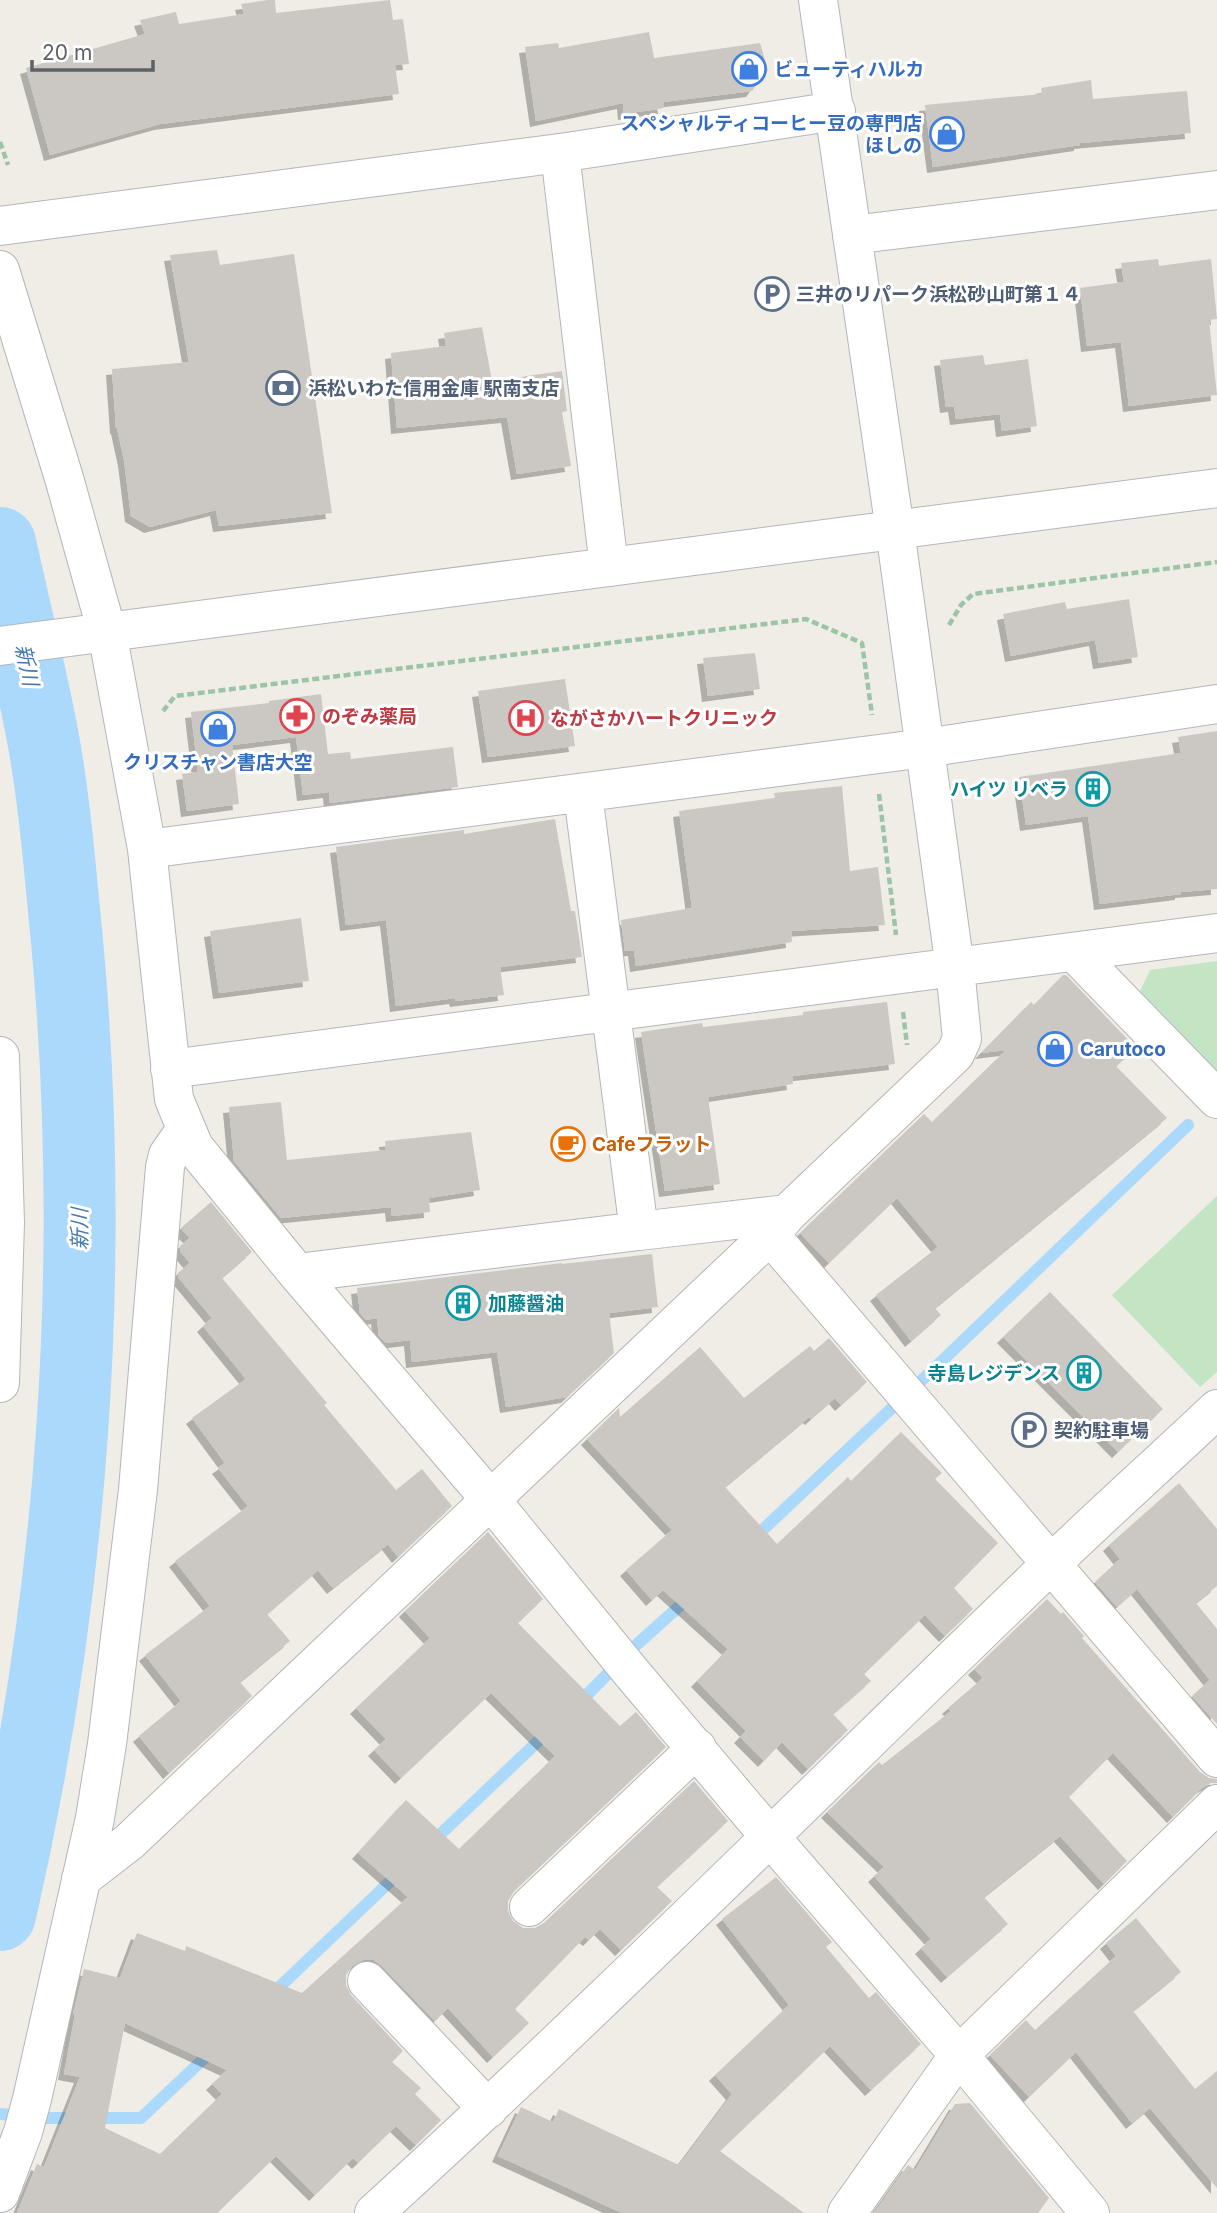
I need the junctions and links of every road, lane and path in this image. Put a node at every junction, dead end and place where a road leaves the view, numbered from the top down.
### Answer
1 (818, 0) edge
2 (836, 111) junction
3 (0, 142) edge
4 (560, 153) junction
5 (8, 165) dead end
6 (1217, 190) edge
7 (0, 226) edge
8 (852, 236) junction
9 (0, 270) edge
10 (1217, 488) edge
11 (895, 530) junction
12 (1217, 562) edge
13 (609, 567) junction
14 (945, 632) dead end
15 (91, 634) junction
16 (0, 646) edge
17 (1217, 704) edge
18 (158, 717) dead end
19 (874, 727) dead end
20 (925, 748) junction
21 (878, 786) dead end
22 (583, 794) junction
23 (147, 849) junction
24 (1217, 933) edge
25 (898, 946) dead end
26 (1076, 953) junction
27 (955, 968) junction
28 (901, 1004) dead end
29 (610, 1013) junction
30 (908, 1051) dead end
31 (0, 1056) edge
32 (170, 1069) junction
33 (1212, 1093) edge
34 (186, 1129) junction
35 (2, 1168) edge
36 (779, 1224) junction
37 (639, 1231) junction
38 (297, 1273) junction
39 (0, 1383) edge
40 (1217, 1409) edge
41 (490, 1499) junction
42 (1051, 1565) junction
43 (697, 1748) junction
44 (1217, 1758) edge
45 (1217, 1804) edge
46 (771, 1838) junction
47 (81, 1878) junction
48 (529, 1907) dead end
49 (367, 1981) dead end
50 (959, 2055) junction
51 (488, 2109) junction
52 (0, 2193) edge
53 (374, 2213) edge
54 (847, 2213) edge
55 (1090, 2213) edge

1 - 2 street
2 - 4 street
2 - 8 street
3 - 5 path
4 - 7 street
4 - 13 street
6 - 8 street
8 - 11 street
9 - 15 street
10 - 11 street
11 - 13 street
11 - 20 street
12 - 14 path
13 - 15 street
15 - 16 street
15 - 23 street
17 - 20 street
18 - 19 path
20 - 22 street
20 - 27 street
21 - 25 path
22 - 23 street
22 - 29 street
23 - 32 street
24 - 26 street
26 - 27 street
26 - 33 street
27 - 29 street
27 - 36 street
28 - 30 path
29 - 32 street
29 - 37 street
31 - 35 street
32 - 34 street
34 - 38 street
34 - 47 street
35 - 39 street
36 - 37 street
36 - 41 street
36 - 42 street
37 - 38 street
38 - 41 street
40 - 42 street
41 - 43 street
41 - 47 street
42 - 44 street
42 - 46 street
43 - 46 street
43 - 48 street
45 - 50 street
46 - 50 street
46 - 51 street
47 - 52 street
49 - 51 street
50 - 54 street
50 - 55 street
51 - 53 street

